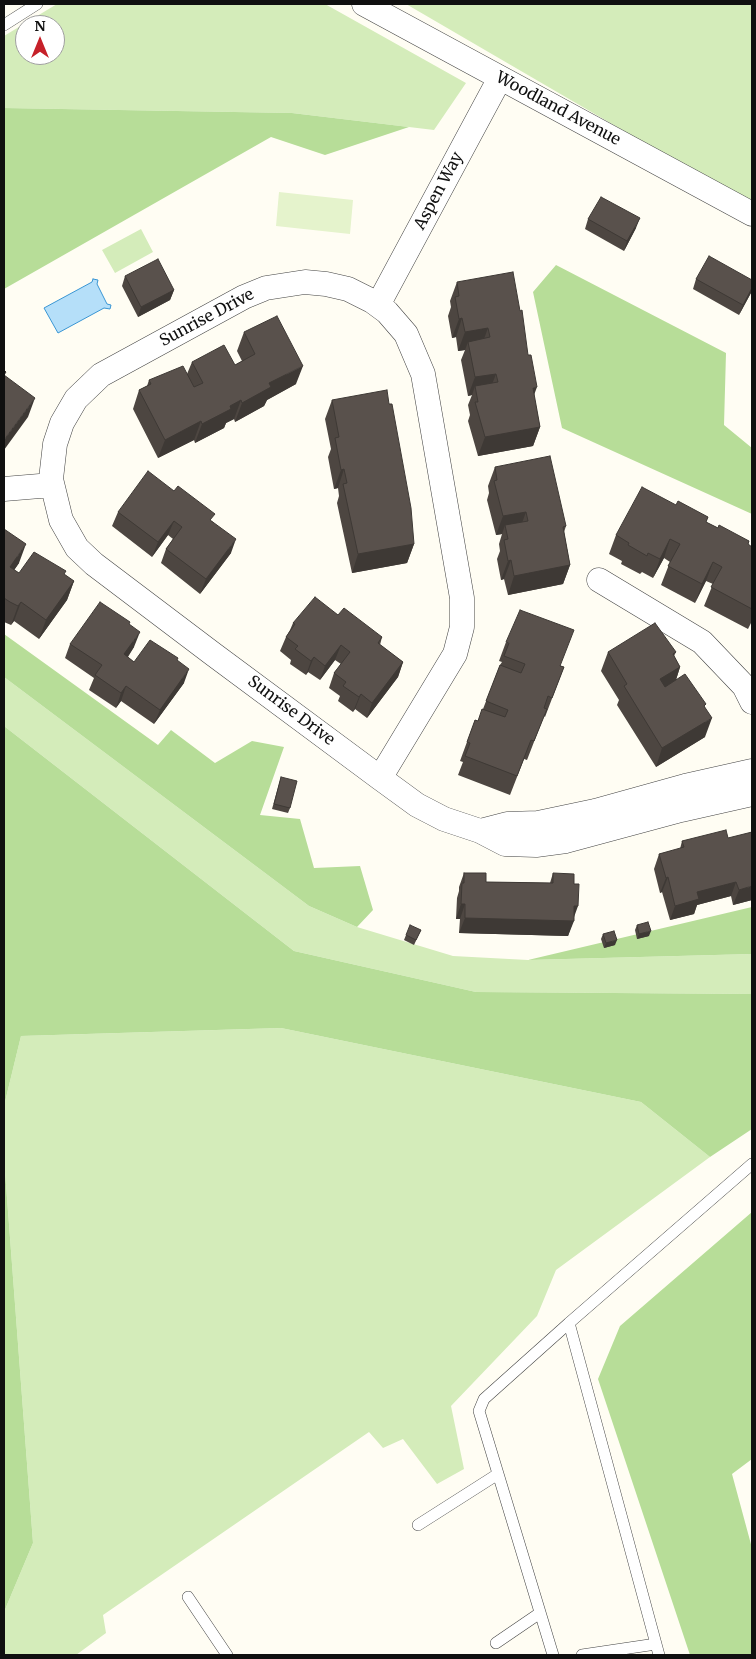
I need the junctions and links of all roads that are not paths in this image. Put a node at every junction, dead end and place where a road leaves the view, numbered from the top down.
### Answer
1 (37, 4) edge
2 (364, 4) edge
3 (4, 25) edge
4 (500, 78) junction
5 (752, 214) edge
6 (378, 305) junction
7 (52, 485) junction
8 (4, 489) edge
9 (599, 580) dead end
10 (752, 702) edge
11 (752, 771) edge
12 (380, 778) junction
13 (752, 794) edge
14 (598, 822) junction
15 (752, 1164) edge
16 (570, 1323) junction
17 (498, 1474) junction
18 (418, 1525) dead end
19 (188, 1597) dead end
20 (540, 1613) junction
21 (496, 1643) dead end
22 (657, 1650) edge
23 (227, 1655) edge
24 (553, 1655) edge
25 (582, 1655) edge

1 - 3 lane
2 - 4 street, Woodland Avenue
4 - 5 street, Woodland Avenue
4 - 6 street, Aspen Way
6 - 7 street, Sunrise Drive
6 - 12 street, Sunrise Drive
7 - 8 street
7 - 12 street, Sunrise Drive
9 - 10 street
11 - 14 street, Sunrise Drive
12 - 14 street, Sunrise Drive
13 - 14 street, Sunrise Drive
15 - 16 lane
16 - 17 lane
16 - 22 lane
17 - 18 lane
17 - 20 lane
19 - 23 lane
20 - 21 lane
20 - 24 lane
22 - 25 lane

